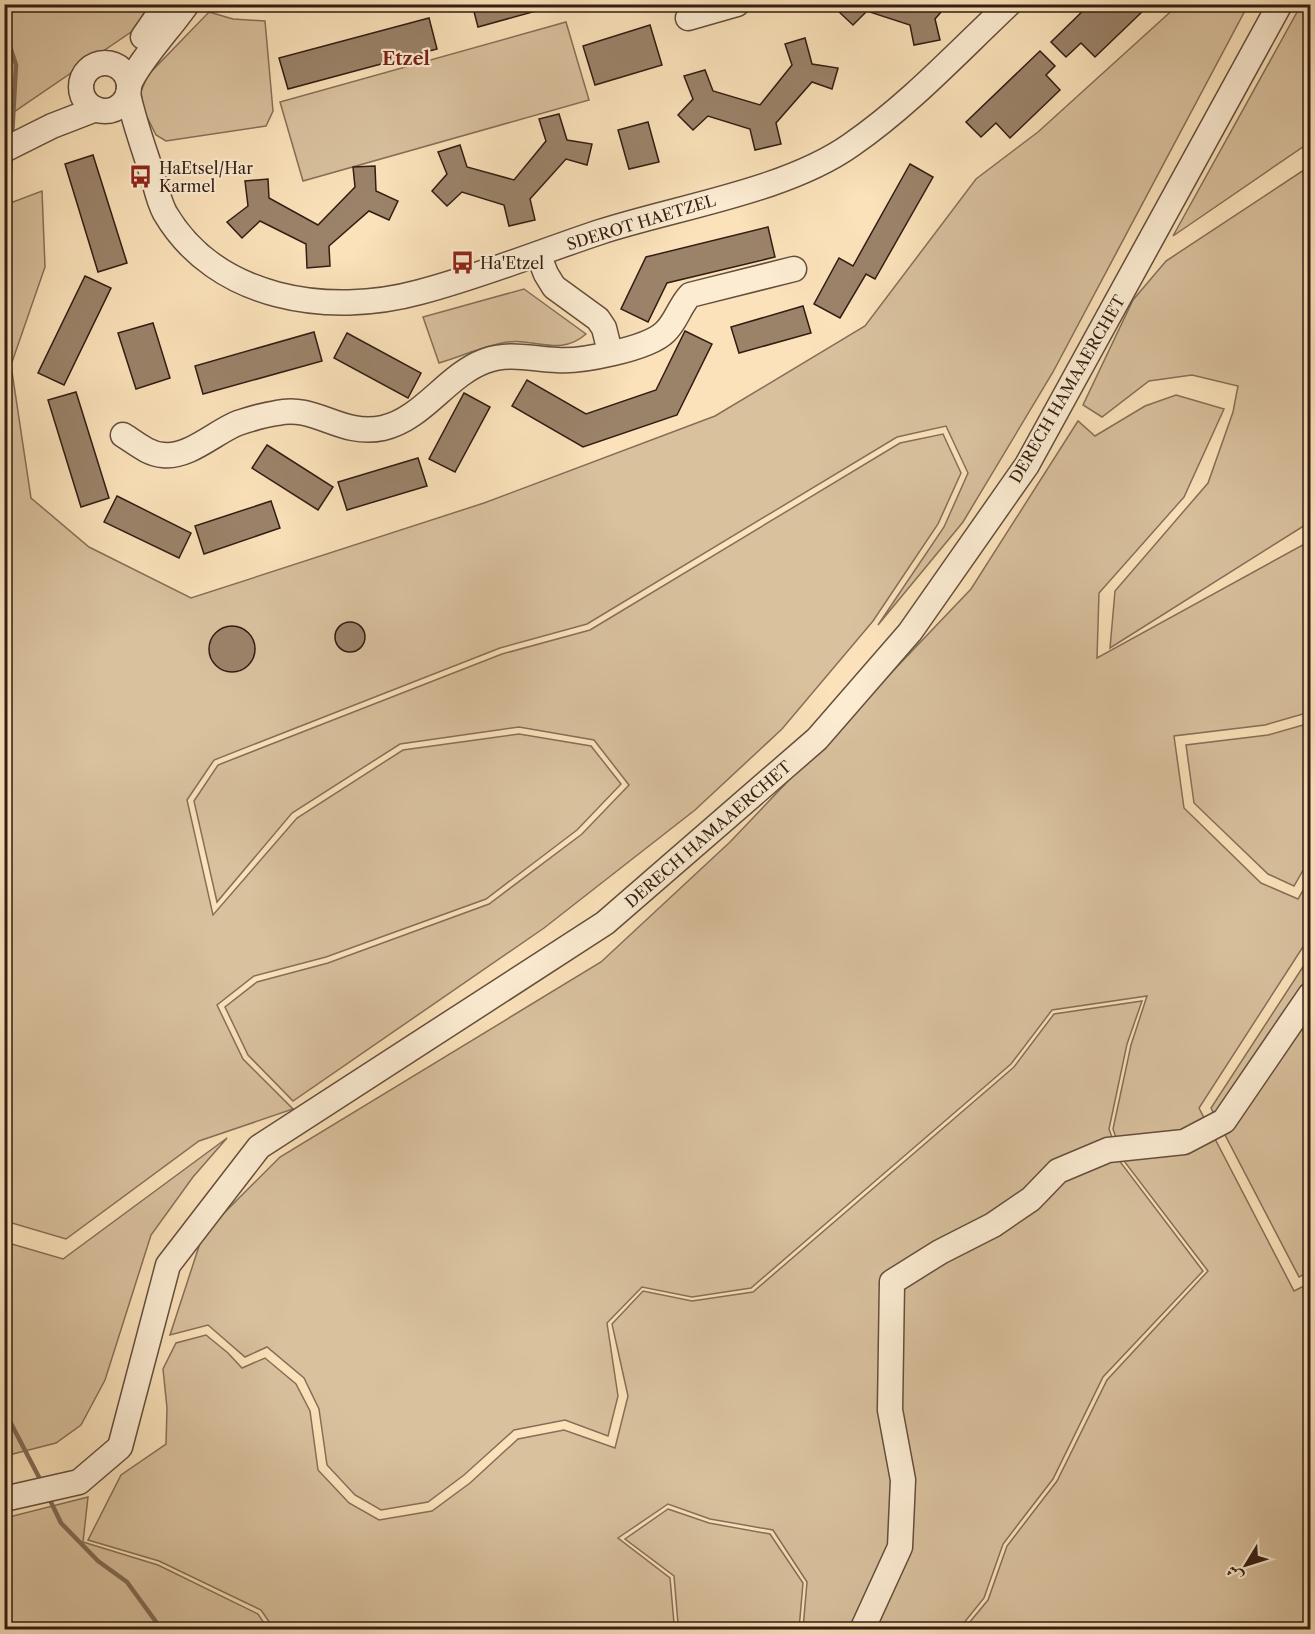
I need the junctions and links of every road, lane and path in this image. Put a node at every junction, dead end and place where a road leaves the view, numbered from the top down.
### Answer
1 (166, 4) edge
2 (187, 4) edge
3 (737, 4) edge
4 (1009, 4) edge
5 (1280, 4) edge
6 (688, 18) dead end
7 (108, 63) junction
8 (81, 87) junction
9 (129, 90) junction
10 (102, 110) junction
11 (38, 133) junction
12 (4, 150) edge
13 (146, 156) junction
14 (538, 254) junction
15 (794, 269) dead end
16 (610, 352) junction
17 (123, 435) dead end
18 (1311, 995) edge
19 (4, 1499) edge
20 (862, 1629) edge

1 - 7 street
2 - 9 street
3 - 6 street
4 - 14 street, SDEROT HAETZEL
5 - 19 street, DERECH HAMAAERCHET
7 - 8 street
7 - 9 street
8 - 10 street
8 - 11 street
9 - 10 street
9 - 13 street, SDEROT HAETZEL
10 - 11 street
10 - 13 street, SDEROT HAETZEL
11 - 12 street
13 - 14 street, SDEROT HAETZEL
14 - 16 street
15 - 16 street
16 - 17 street
18 - 20 street

